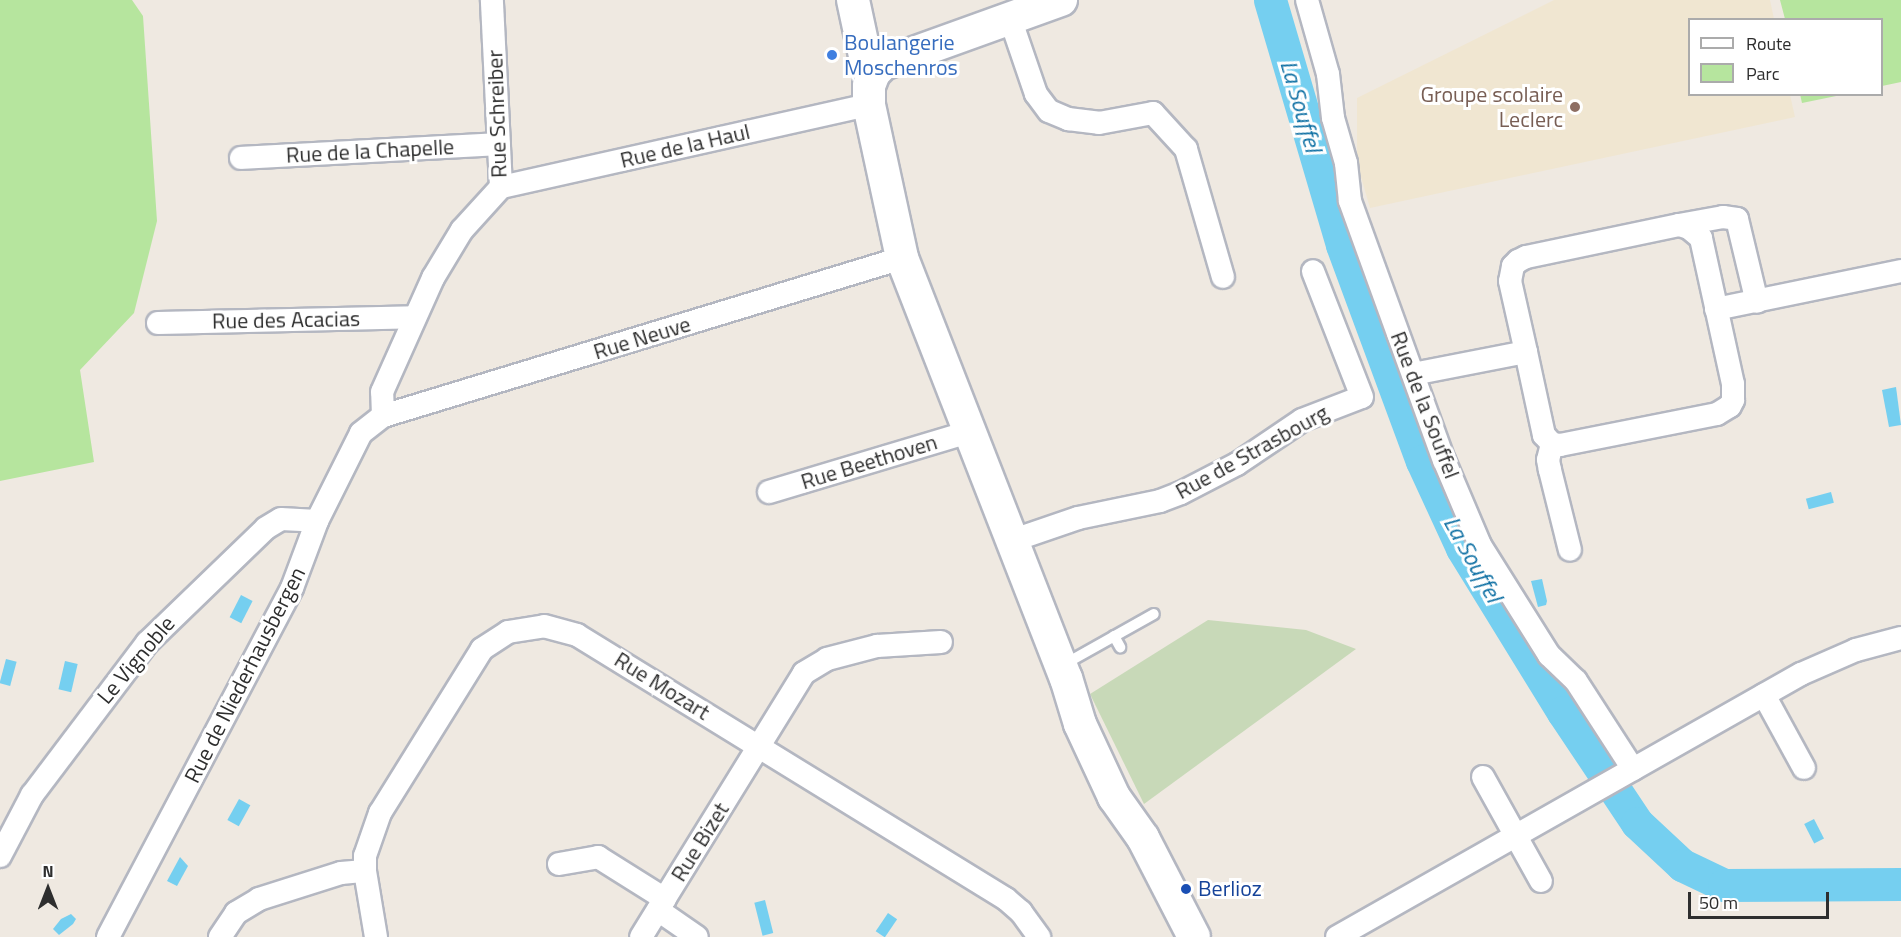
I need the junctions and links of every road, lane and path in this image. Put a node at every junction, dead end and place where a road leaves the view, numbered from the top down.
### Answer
1 (492, 0) edge
2 (853, 0) edge
3 (1061, 0) edge
4 (1307, 0) edge
5 (1010, 18) junction
6 (874, 73) junction
7 (869, 105) junction
8 (499, 144) junction
9 (241, 158) dead end
10 (501, 187) junction
11 (1678, 225) junction
12 (902, 258) junction
13 (1313, 271) dead end
14 (1901, 271) edge
15 (1223, 277) dead end
16 (1756, 302) junction
17 (1716, 309) junction
18 (415, 317) junction
19 (158, 323) dead end
20 (1526, 351) junction
21 (1413, 374) junction
22 (388, 376) junction
23 (415, 407) junction
24 (382, 417) junction
25 (969, 432) junction
26 (1552, 444) junction
27 (769, 492) dead end
28 (317, 521) junction
29 (1011, 542) junction
30 (1570, 550) dead end
31 (1154, 614) dead end
32 (1114, 636) junction
33 (1901, 638) edge
34 (941, 642) dead end
35 (1120, 647) dead end
36 (1061, 666) junction
37 (1764, 694) junction
38 (759, 747) junction
39 (1804, 768) dead end
40 (1627, 773) junction
41 (1483, 777) dead end
42 (1516, 835) junction
43 (0, 856) edge
44 (559, 864) dead end
45 (365, 871) junction
46 (1541, 881) dead end
47 (662, 905) junction
48 (108, 937) edge
49 (220, 937) edge
50 (375, 937) edge
51 (641, 937) edge
52 (697, 937) edge
53 (1039, 937) edge
54 (1194, 937) edge
55 (1337, 937) edge

1 - 8 street, Rue Schreiber
2 - 6 street
3 - 5 street
4 - 21 street, Rue de la Souffel
5 - 6 street
5 - 15 street
6 - 7 street
7 - 10 street, Rue de la Haul
7 - 12 street
8 - 9 street, Rue de la Chapelle
8 - 10 street, Rue Schreiber
10 - 18 street, Rue Schreiber
11 - 16 street
11 - 17 street
11 - 20 street
12 - 23 street, Rue Neuve
12 - 25 street
13 - 29 street, Rue de Strasbourg
14 - 16 street
16 - 17 street
17 - 26 street
18 - 19 street, Rue des Acacias
18 - 22 street, Rue Schreiber
20 - 21 street
20 - 26 street
21 - 40 street, Rue de la Souffel
22 - 23 street
22 - 24 street, Rue Schreiber
23 - 24 street, Rue Neuve
24 - 28 street, Rue de Niederhausbergen
25 - 27 street, Rue Beethoven
25 - 29 street
26 - 30 street
28 - 43 street, Le Vignoble
28 - 48 street, Rue de Niederhausbergen
29 - 36 street
31 - 32 lane
32 - 35 lane
32 - 36 lane
33 - 37 street
34 - 38 street, Rue Bizet
36 - 54 street
37 - 39 street
37 - 40 street
38 - 45 street, Rue Mozart
38 - 47 street, Rue Bizet
38 - 53 street, Rue Mozart
40 - 42 street
41 - 42 street
42 - 46 street
42 - 55 street
44 - 47 street
45 - 49 street
45 - 50 street, Rue Mozart
47 - 51 street, Rue Bizet
47 - 52 street

